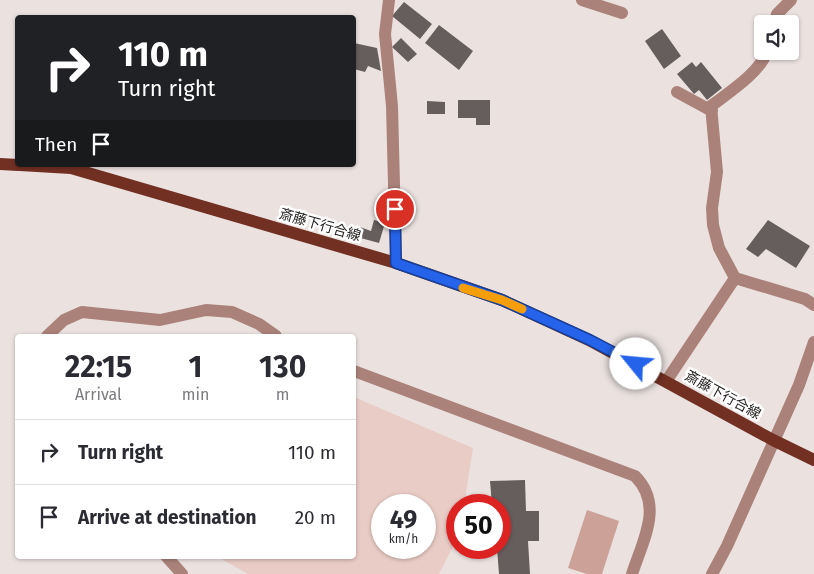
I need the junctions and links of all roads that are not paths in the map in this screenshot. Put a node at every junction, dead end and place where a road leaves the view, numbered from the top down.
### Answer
1 (389, 0) edge
2 (582, 0) edge
3 (790, 0) edge
4 (622, 12) dead end
5 (777, 15) edge
6 (764, 60) edge
7 (676, 92) dead end
8 (712, 111) junction
9 (0, 164) edge
10 (15, 165) edge
11 (54, 167) edge
12 (396, 263) junction
13 (735, 278) junction
14 (814, 304) edge
15 (49, 334) edge
16 (273, 334) edge
17 (814, 342) edge
18 (814, 359) edge
19 (356, 372) edge
20 (667, 380) junction
21 (799, 385) junction
22 (773, 440) junction
23 (814, 460) edge
24 (727, 546) junction
25 (169, 559) edge
26 (182, 574) edge
27 (632, 574) edge
28 (712, 574) edge
29 (718, 574) edge

1 - 12 street
2 - 4 street
3 - 5 street
6 - 8 street
7 - 8 street
8 - 13 street
9 - 10 main road, 斎藤下行合線
11 - 12 main road, 斎藤下行合線
12 - 20 main road, 斎藤下行合線
13 - 14 street
13 - 20 street
15 - 16 street
17 - 21 street
18 - 21 street
19 - 27 street
20 - 22 main road, 斎藤下行合線
21 - 22 street
22 - 23 main road, 斎藤下行合線
22 - 24 street
24 - 28 street
24 - 29 street
25 - 26 street

